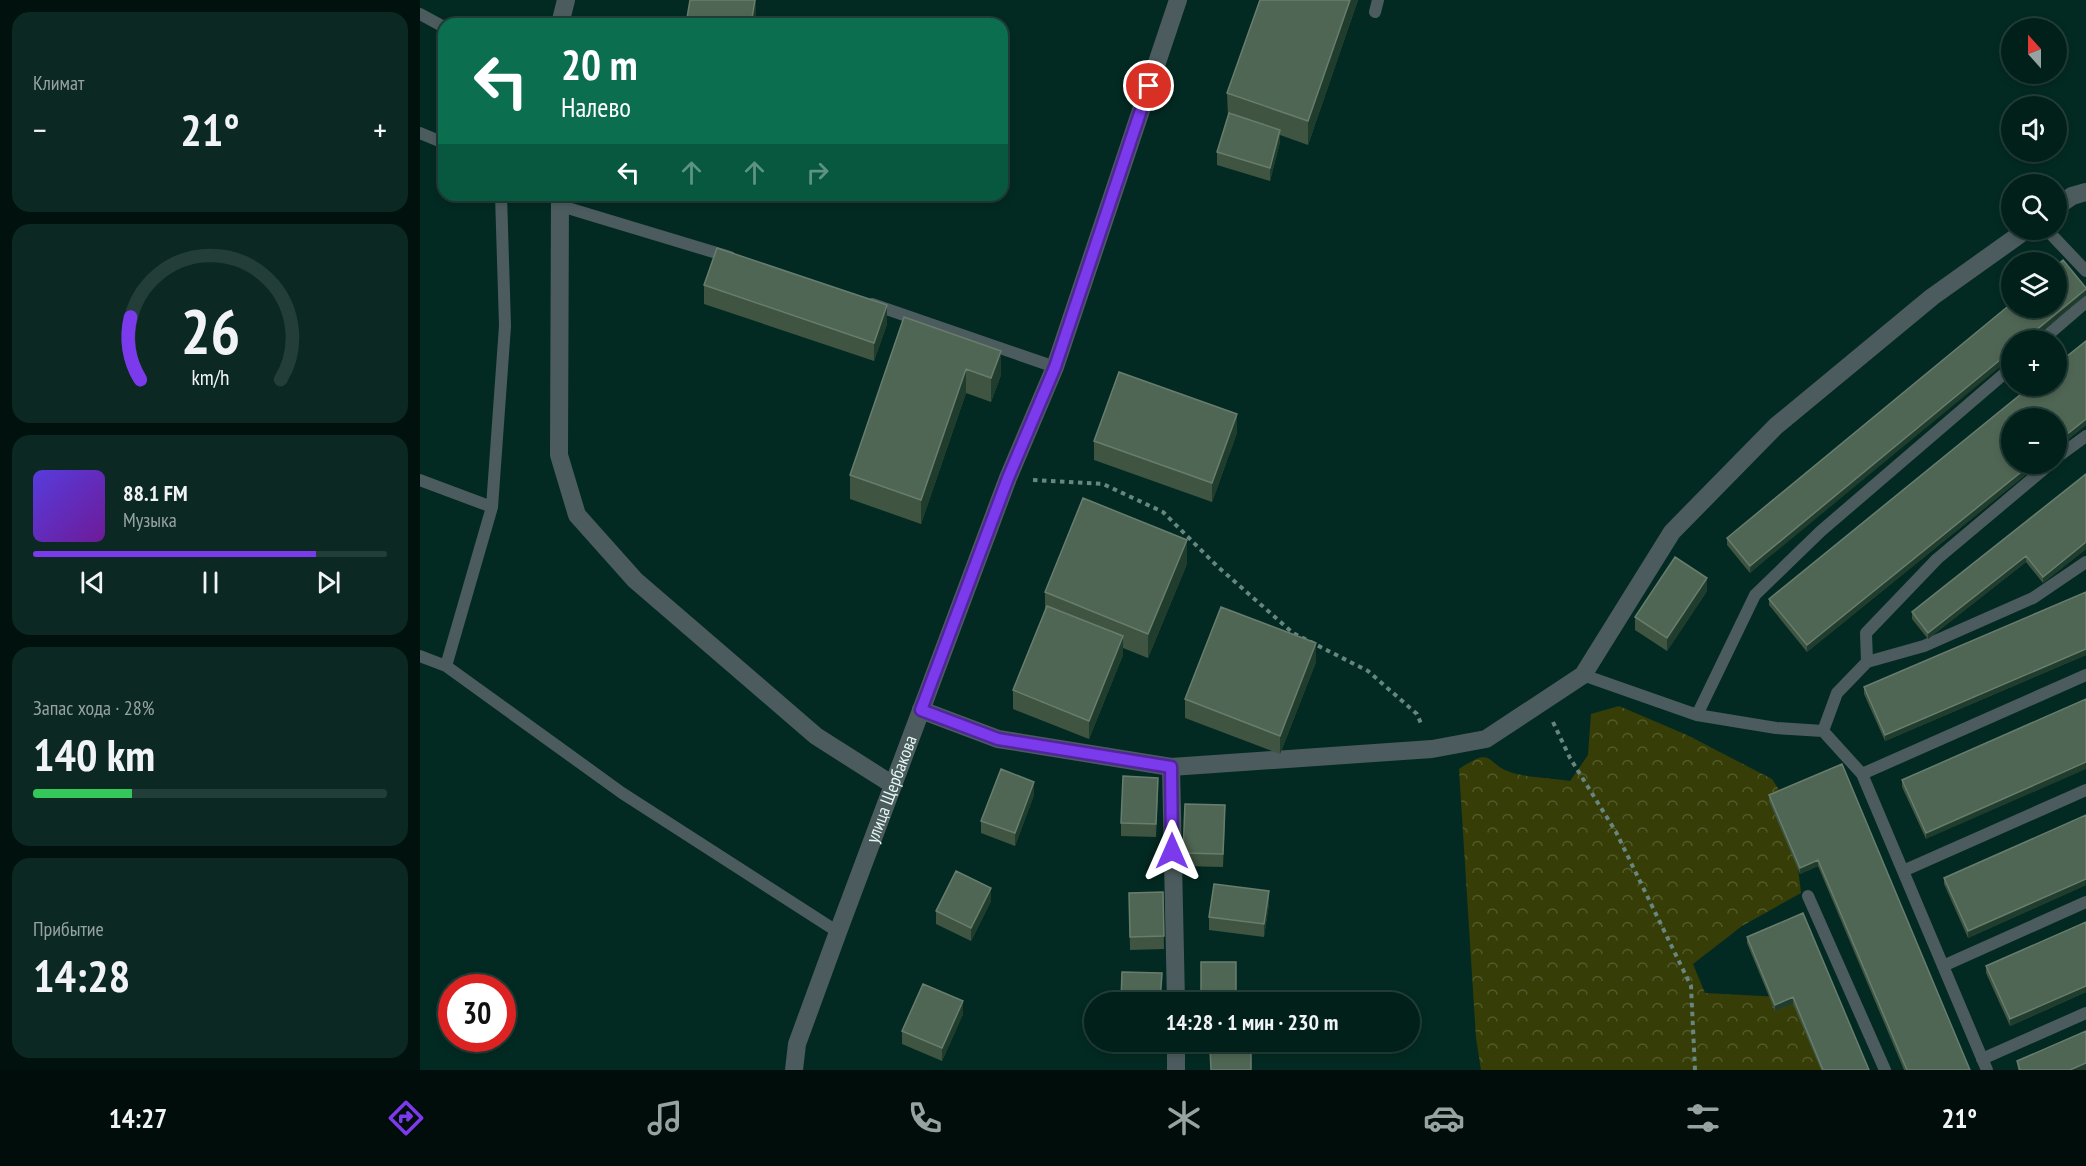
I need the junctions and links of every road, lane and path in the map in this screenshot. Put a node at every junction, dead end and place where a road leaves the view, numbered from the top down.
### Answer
1 (566, 0) edge
2 (1178, 0) edge
3 (420, 14) edge
4 (562, 18) edge
5 (438, 24) edge
6 (420, 133) edge
7 (438, 140) edge
8 (2086, 192) edge
9 (2067, 199) edge
10 (501, 201) edge
11 (561, 201) edge
12 (564, 201) edge
13 (2012, 240) edge
14 (2057, 240) edge
15 (744, 261) edge
16 (2086, 271) edge
17 (856, 298) edge
18 (2086, 302) edge
19 (2054, 330) edge
20 (1055, 367) junction
21 (2001, 376) edge
22 (2086, 436) edge
23 (2067, 450) edge
24 (2037, 474) edge
25 (1008, 478) junction
26 (420, 480) edge
27 (492, 507) junction
28 (2086, 562) edge
29 (420, 656) edge
30 (1867, 662) junction
31 (446, 666) junction
32 (1583, 675) junction
33 (2086, 675) edge
34 (1544, 703) junction
35 (921, 710) junction
36 (1697, 715) junction
37 (1823, 731) junction
38 (1432, 749) junction
39 (1171, 767) junction
40 (1862, 774) junction
41 (893, 785) junction
42 (2086, 789) edge
43 (1903, 871) junction
44 (1808, 896) dead end
45 (2086, 902) edge
46 (838, 932) junction
47 (1943, 966) junction
48 (1176, 992) edge
49 (2086, 1013) edge
50 (1176, 1052) edge
51 (1984, 1064) edge
52 (794, 1070) edge
53 (1176, 1070) edge
54 (1695, 1070) edge
55 (1885, 1070) edge

1 - 4 street
2 - 20 street, улица Щербакова
3 - 5 lane
6 - 7 lane
8 - 9 street
10 - 27 lane
11 - 41 street
12 - 15 lane
13 - 32 street
14 - 16 lane
17 - 20 lane
18 - 19 lane
20 - 25 street, улица Щербакова
21 - 36 lane
22 - 23 lane
24 - 30 lane
25 - 35 street, улица Щербакова
25 - 38 path
26 - 27 lane
27 - 31 lane
28 - 30 lane
29 - 31 lane
30 - 37 lane
31 - 46 lane
32 - 34 street
32 - 36 lane
33 - 40 lane
34 - 38 street
34 - 54 path
35 - 39 street
35 - 41 street, улица Щербакова
36 - 37 lane
37 - 40 lane
38 - 39 street
39 - 48 street
40 - 43 lane
41 - 46 street, улица Щербакова
42 - 43 lane
43 - 47 lane
44 - 55 lane
45 - 47 lane
46 - 52 street, улица Щербакова
47 - 51 lane
49 - 51 lane
50 - 53 street

